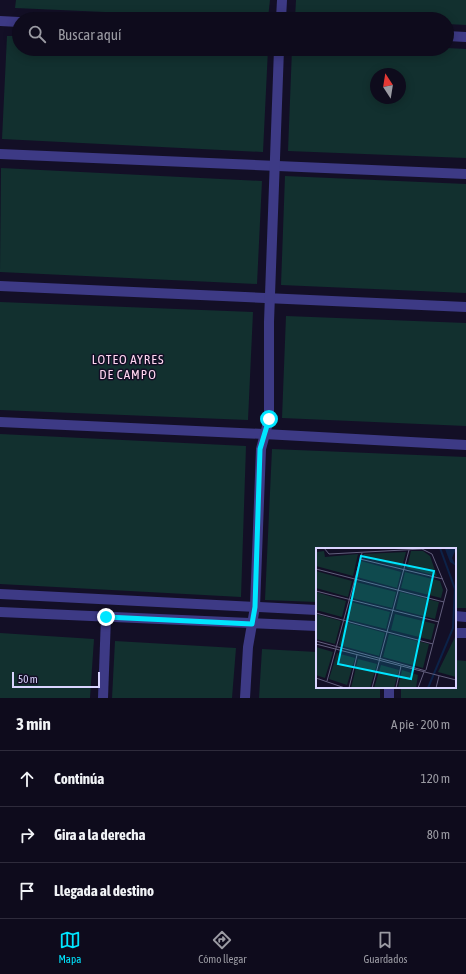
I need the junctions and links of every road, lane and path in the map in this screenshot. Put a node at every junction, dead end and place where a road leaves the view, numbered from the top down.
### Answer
1 (282, 0) edge
2 (281, 12) edge
3 (0, 21) edge
4 (12, 22) edge
5 (454, 36) edge
6 (466, 37) edge
7 (279, 56) edge
8 (0, 154) edge
9 (275, 167) junction
10 (466, 174) edge
11 (0, 286) edge
12 (270, 299) junction
13 (466, 307) edge
14 (0, 422) edge
15 (264, 434) junction
16 (466, 445) edge
17 (0, 594) edge
18 (255, 607) junction
19 (316, 610) edge
20 (0, 612) edge
21 (456, 616) edge
22 (106, 617) junction
23 (466, 617) edge
24 (252, 624) junction
25 (316, 626) edge
26 (103, 698) edge
27 (245, 698) edge

1 - 2 street
3 - 4 street
5 - 6 street
7 - 9 street
8 - 9 street
9 - 10 street
9 - 12 street
11 - 12 street
12 - 13 street
12 - 15 street
14 - 15 street
15 - 16 street
15 - 18 street
17 - 18 street
18 - 19 street
18 - 24 street
20 - 22 street
21 - 23 street
22 - 24 street
22 - 26 street
24 - 25 street
24 - 27 street

